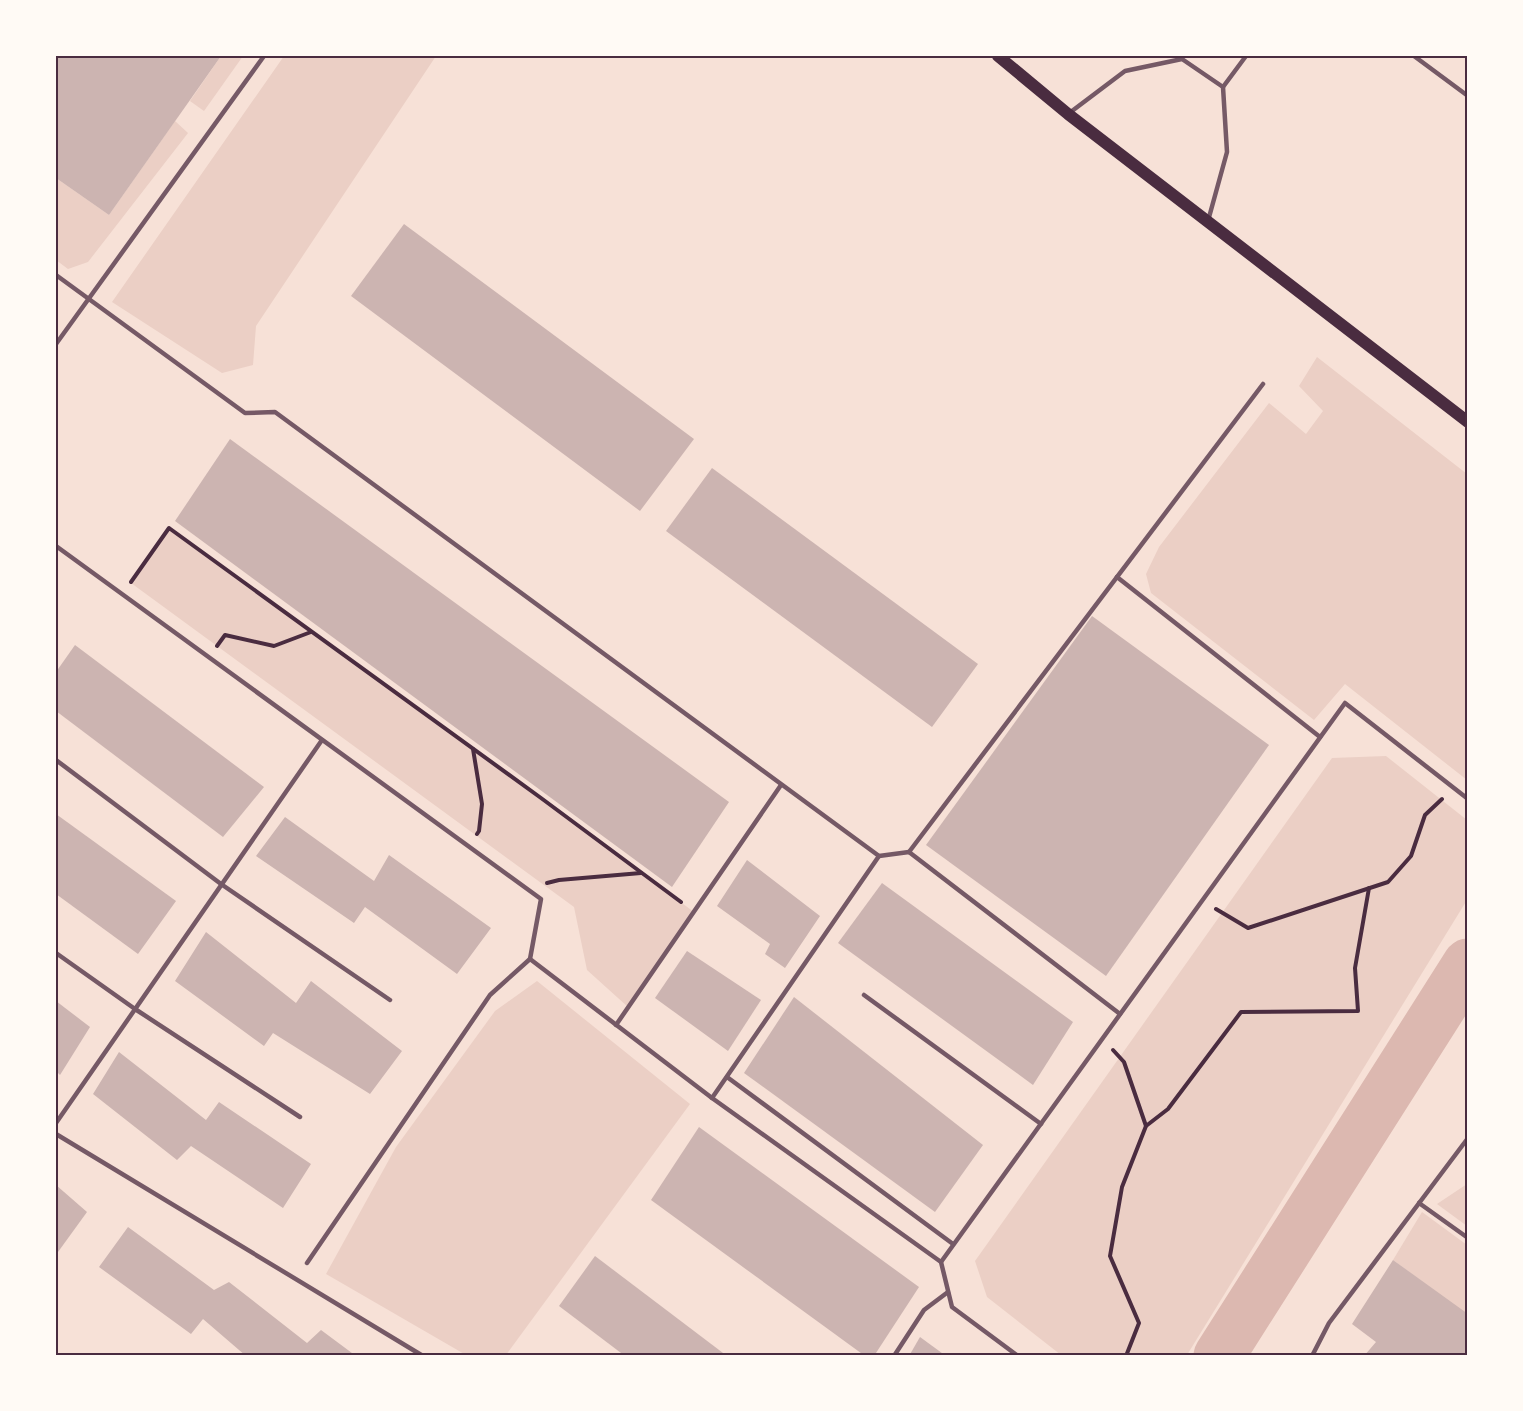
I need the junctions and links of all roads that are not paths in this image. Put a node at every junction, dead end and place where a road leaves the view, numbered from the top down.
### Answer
1 (264, 56) edge
2 (998, 56) edge
3 (1246, 56) edge
4 (1414, 56) edge
5 (1184, 58) edge
6 (1222, 87) junction
7 (1467, 96) edge
8 (1068, 114) junction
9 (1208, 221) junction
10 (56, 275) edge
11 (88, 299) junction
12 (56, 344) edge
13 (1263, 384) dead end
14 (1467, 422) edge
15 (56, 546) edge
16 (1117, 577) junction
17 (1320, 737) junction
18 (322, 740) junction
19 (56, 760) edge
20 (781, 785) junction
21 (1467, 799) edge
22 (909, 852) junction
23 (879, 856) junction
24 (221, 884) junction
25 (56, 953) edge
26 (530, 959) junction
27 (864, 995) dead end
28 (390, 1000) dead end
29 (135, 1009) junction
30 (1120, 1014) junction
31 (616, 1025) junction
32 (727, 1077) junction
33 (712, 1098) junction
34 (300, 1117) dead end
35 (56, 1122) edge
36 (1041, 1124) junction
37 (56, 1134) edge
38 (1467, 1138) edge
39 (1419, 1203) junction
40 (1467, 1238) edge
41 (953, 1244) junction
42 (941, 1262) junction
43 (308, 1263) dead end
44 (948, 1292) junction
45 (423, 1356) edge
46 (894, 1356) edge
47 (1018, 1356) edge
48 (1312, 1356) edge

1 - 11 lane
2 - 8 main road
3 - 6 lane
4 - 7 lane
5 - 6 lane
5 - 8 lane
6 - 9 lane
8 - 9 main road
9 - 14 main road
10 - 11 lane
11 - 12 lane
11 - 20 lane
13 - 16 lane
15 - 18 lane
16 - 17 lane
16 - 22 lane
17 - 21 lane
17 - 30 lane
18 - 24 lane
18 - 26 lane
19 - 24 lane
20 - 23 lane
20 - 31 lane
22 - 23 lane
22 - 30 lane
23 - 32 lane
24 - 28 lane
24 - 29 lane
25 - 29 lane
26 - 31 lane
26 - 43 lane
27 - 36 lane
29 - 34 lane
29 - 35 lane
30 - 36 lane
31 - 33 lane
32 - 33 lane
32 - 41 lane
33 - 42 lane
36 - 41 lane
37 - 45 lane
38 - 39 lane
39 - 40 lane
39 - 48 lane
41 - 42 lane
42 - 44 lane
44 - 46 lane
44 - 47 lane

